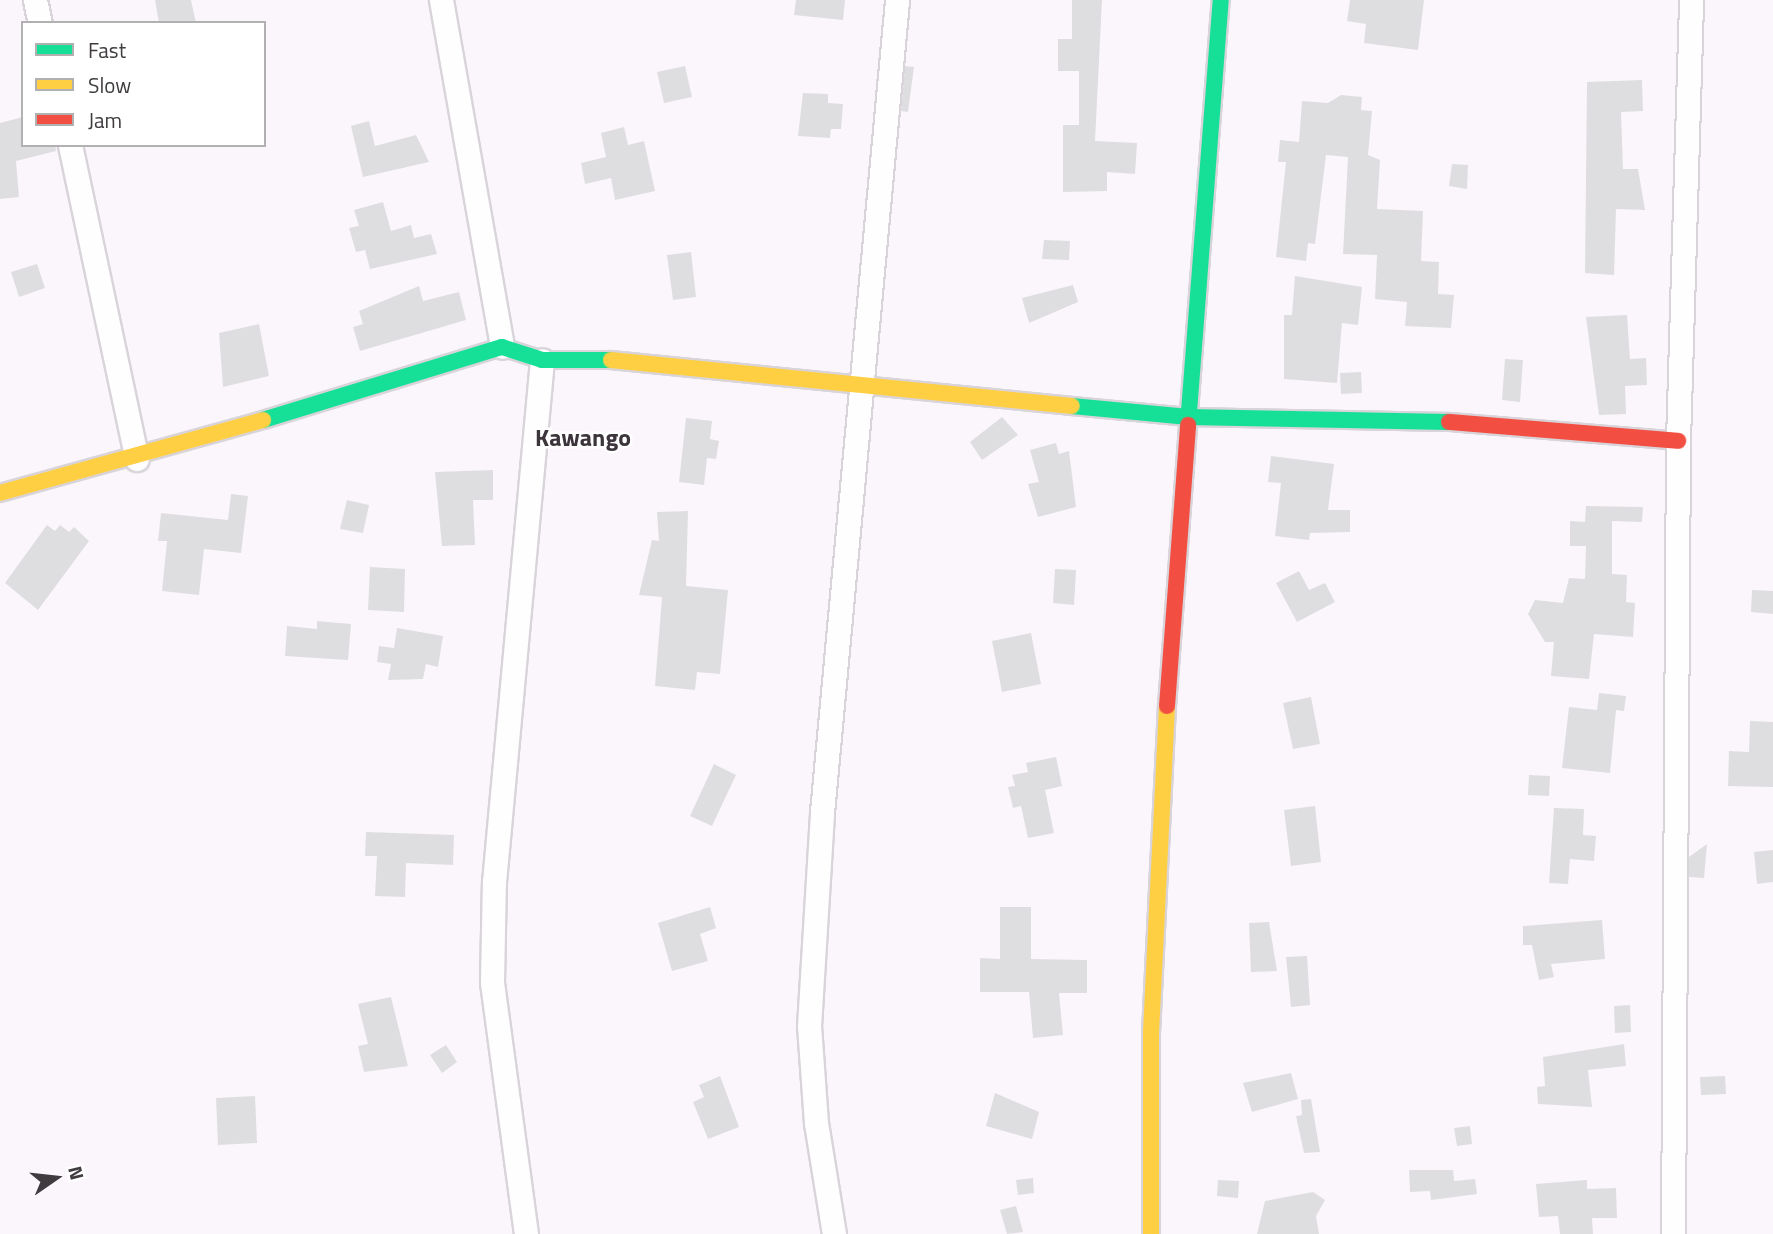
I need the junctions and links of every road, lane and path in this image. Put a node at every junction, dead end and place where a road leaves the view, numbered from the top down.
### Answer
1 (35, 0) edge
2 (441, 0) edge
3 (897, 0) edge
4 (1221, 0) edge
5 (1691, 0) edge
6 (40, 21) edge
7 (70, 147) edge
8 (502, 347) junction
9 (542, 360) junction
10 (862, 384) junction
11 (1188, 417) junction
12 (1678, 441) junction
13 (137, 459) junction
14 (0, 493) edge
15 (526, 1234) edge
16 (834, 1234) edge
17 (1150, 1234) edge
18 (1673, 1234) edge

1 - 6 street
2 - 8 street
3 - 10 street
4 - 11 street
5 - 12 street
7 - 13 street
8 - 9 street
8 - 13 street
9 - 10 street
9 - 15 street
10 - 11 street
10 - 16 street
11 - 12 street
11 - 17 street
12 - 18 street
13 - 14 street

